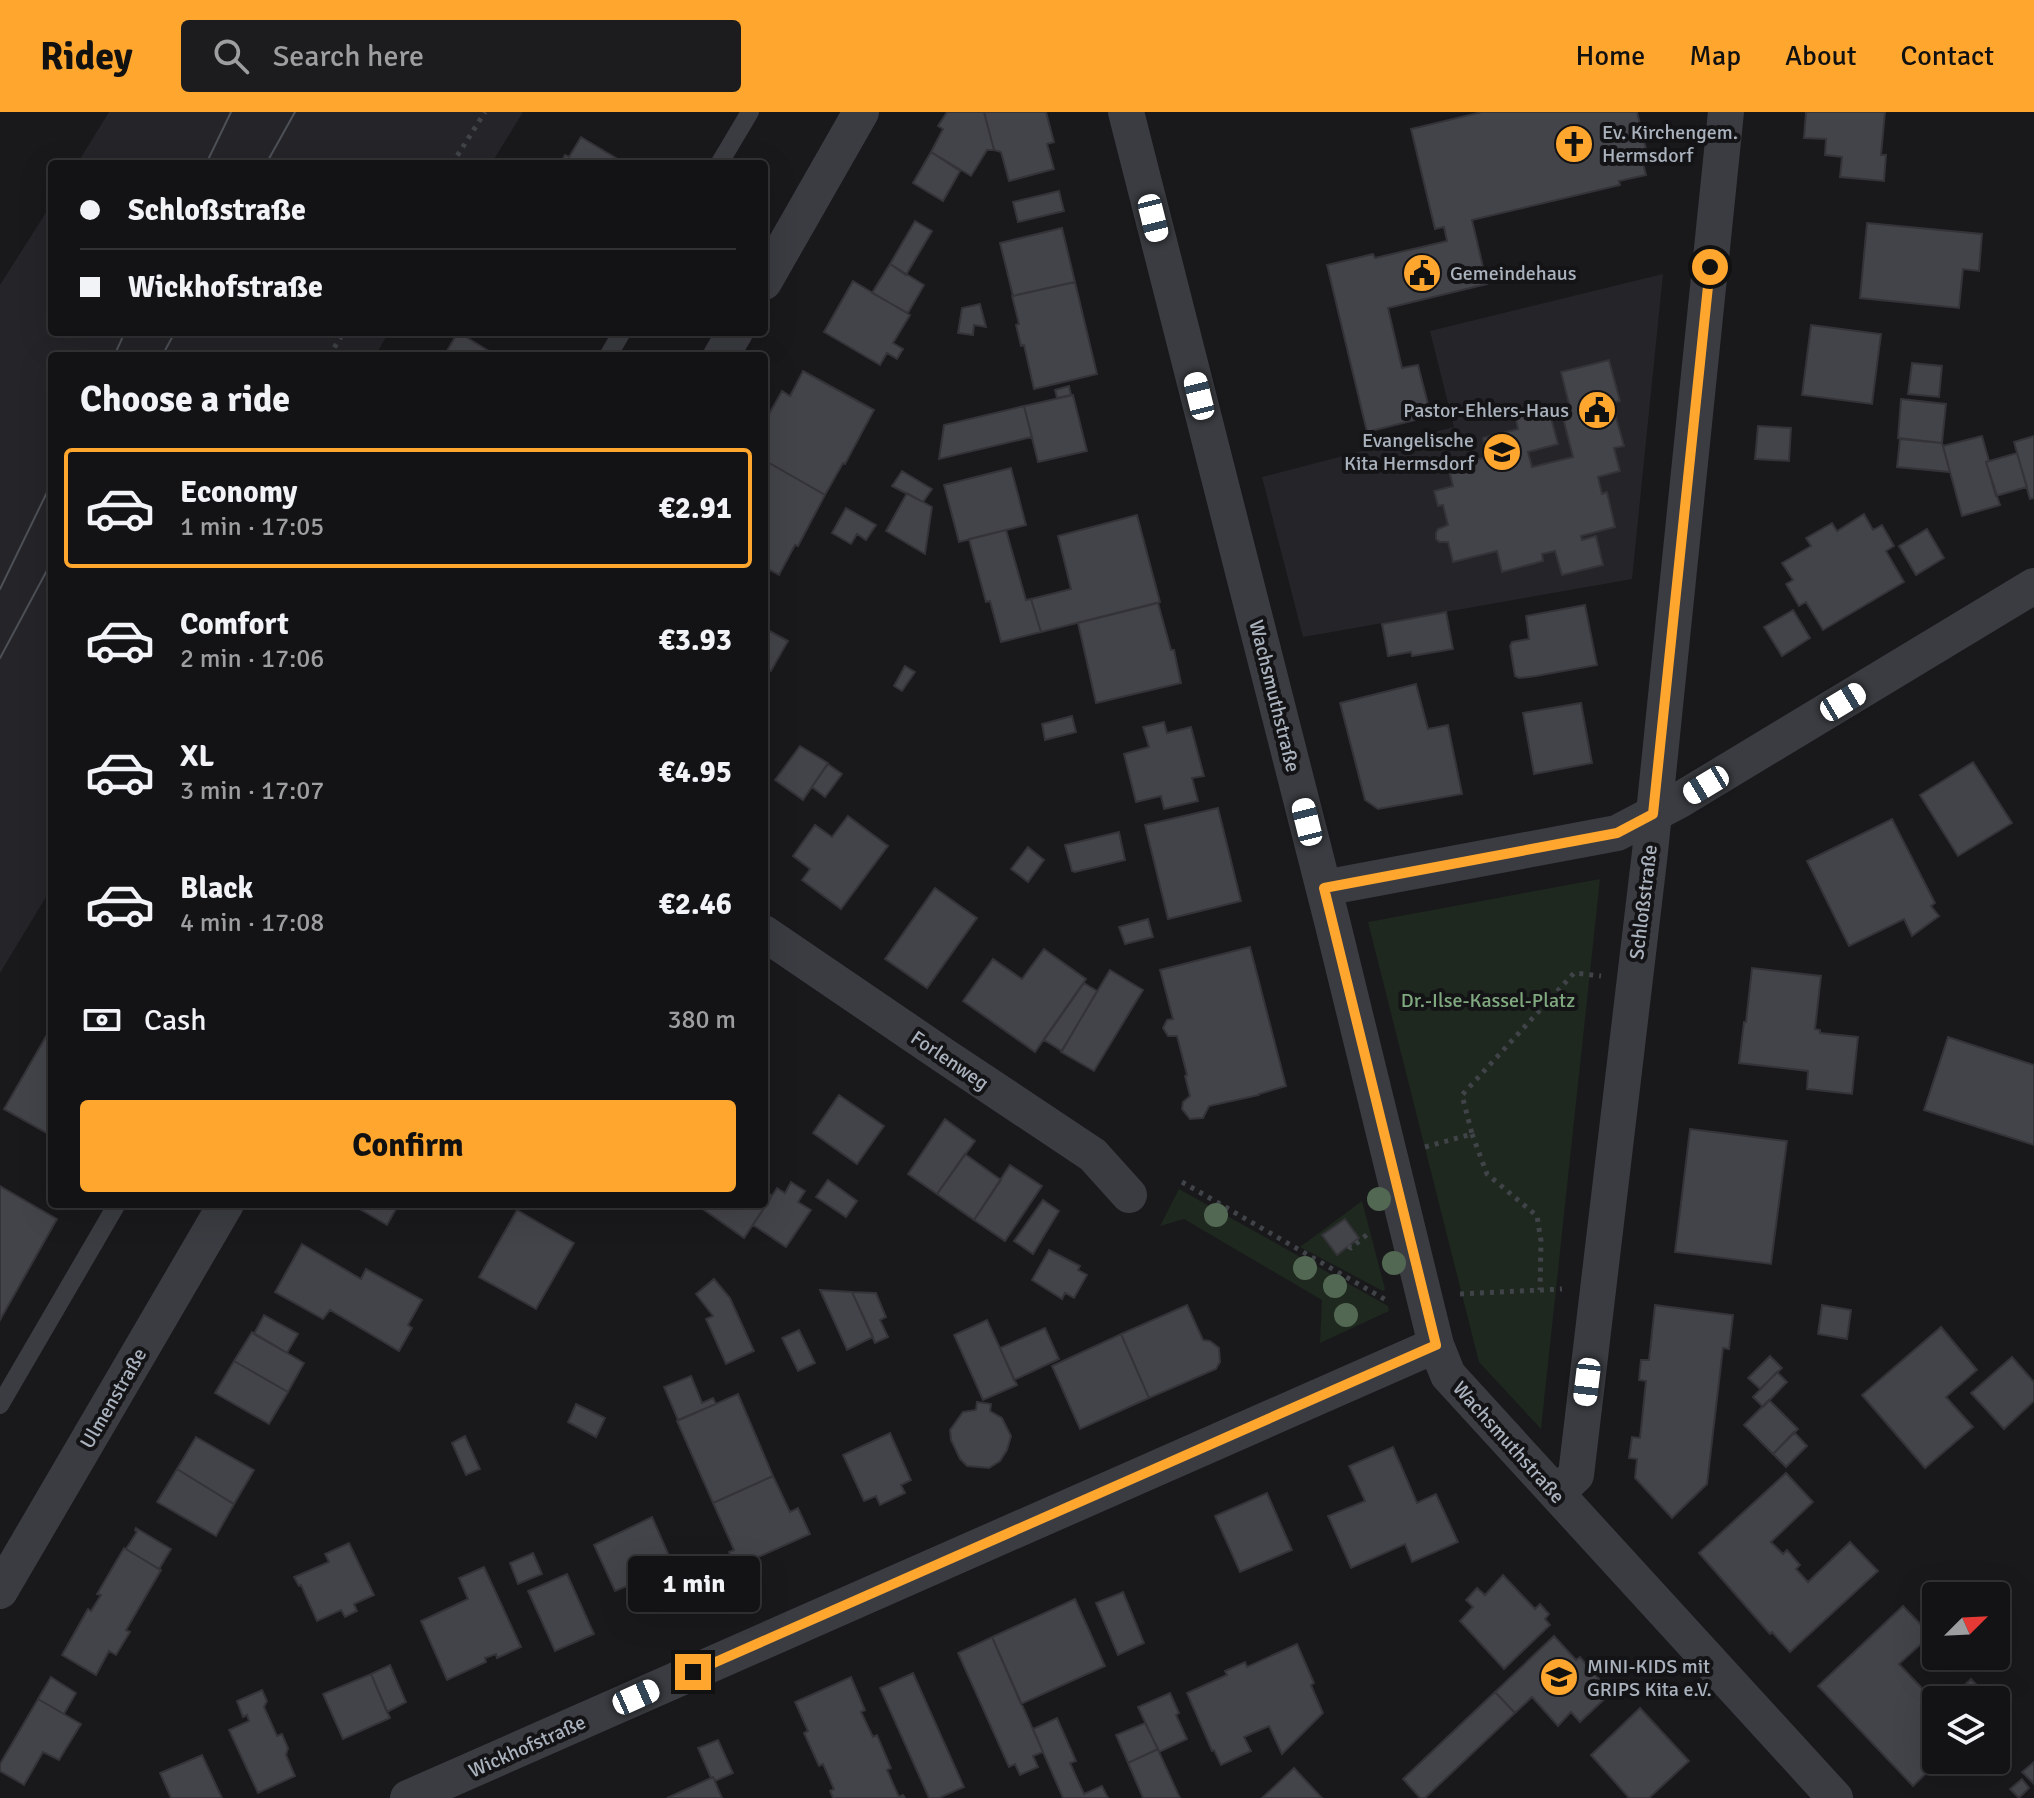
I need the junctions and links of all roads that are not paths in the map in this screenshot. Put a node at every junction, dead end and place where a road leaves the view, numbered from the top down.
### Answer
1 (750, 112) edge
2 (861, 112) edge
3 (1126, 112) edge
4 (1726, 112) edge
5 (721, 160) edge
6 (768, 275) edge
7 (2034, 586) edge
8 (1653, 814) junction
9 (1324, 888) junction
10 (768, 936) edge
11 (1129, 1195) dead end
12 (115, 1208) edge
13 (224, 1208) edge
14 (1436, 1345) junction
15 (0, 1405) edge
16 (1557, 1493) junction
17 (0, 1591) edge
18 (408, 1798) edge
19 (1835, 1798) edge

1 - 5 lane
2 - 6 street
3 - 9 street, Wachsmuthstraße
4 - 8 street, Schloßstraße
7 - 8 street
8 - 9 street
8 - 16 street, Schloßstraße
9 - 14 street, Wachsmuthstraße
10 - 11 street, Forlenweg
12 - 15 lane
13 - 17 street, Ulmenstraße
14 - 16 street, Wachsmuthstraße
14 - 18 street, Wickhofstraße
16 - 19 street, Wachsmuthstraße

